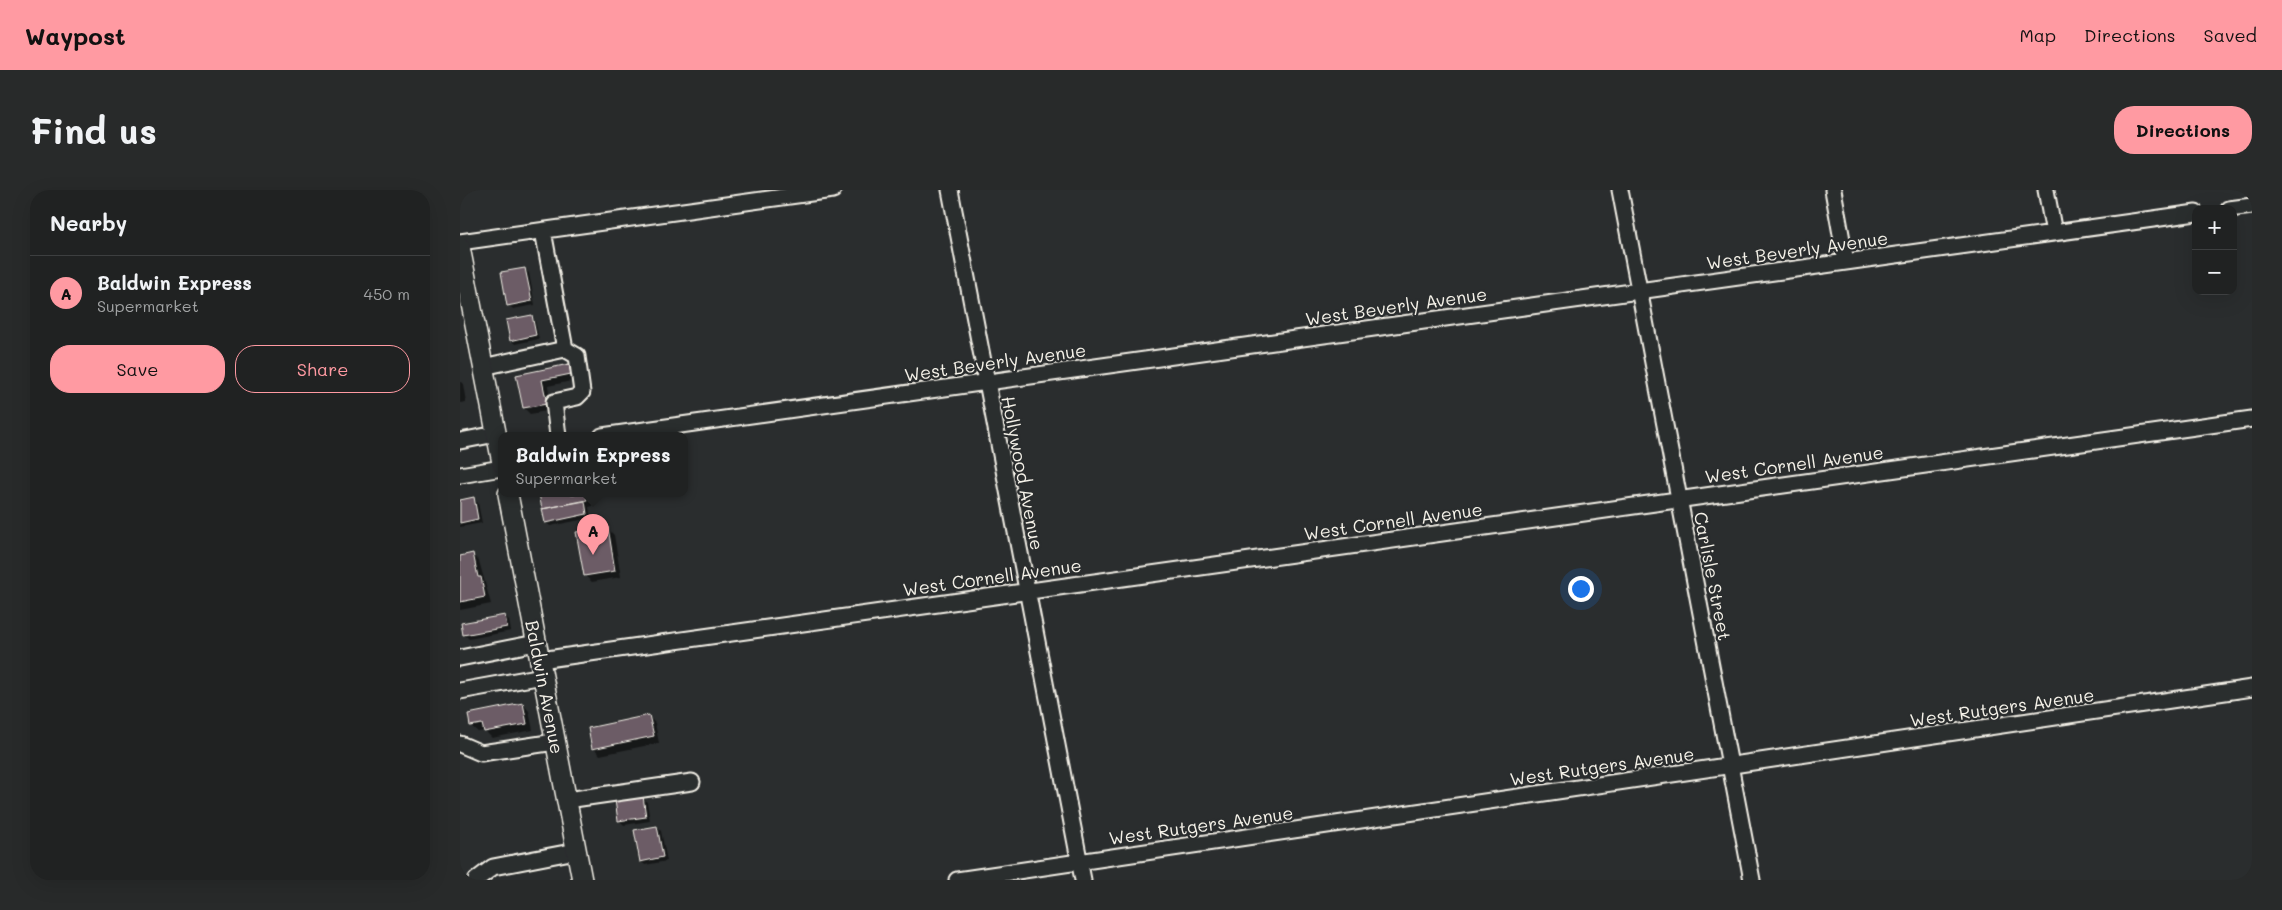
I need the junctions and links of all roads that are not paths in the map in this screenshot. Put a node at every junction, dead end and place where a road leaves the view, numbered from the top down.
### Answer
1 (832, 190) edge
2 (950, 190) edge
3 (1620, 190) edge
4 (1833, 190) edge
5 (2046, 190) edge
6 (2252, 206) edge
7 (2237, 208) edge
8 (2192, 214) edge
9 (543, 230) junction
10 (2054, 233) junction
11 (461, 251) edge
12 (1846, 262) junction
13 (1639, 291) junction
14 (565, 349) junction
15 (483, 368) junction
16 (987, 382) junction
17 (2252, 419) edge
18 (558, 432) edge
19 (631, 432) edge
20 (460, 441) edge
21 (498, 443) edge
22 (498, 452) edge
23 (498, 454) edge
24 (460, 476) edge
25 (509, 497) edge
26 (1679, 499) junction
27 (1027, 591) junction
28 (460, 658) edge
29 (540, 659) junction
30 (2252, 688) edge
31 (460, 691) edge
32 (555, 742) junction
33 (460, 744) edge
34 (1730, 766) junction
35 (692, 782) dead end
36 (567, 800) junction
37 (576, 851) junction
38 (1079, 862) junction
39 (476, 880) edge
40 (582, 880) edge
41 (957, 880) edge
42 (1083, 880) edge
43 (1752, 880) edge

1 - 9 street
2 - 16 street, Hollywood Avenue
3 - 13 street, Carlisle Street
4 - 12 street
5 - 10 street
6 - 7 street
8 - 10 street, West Beverly Avenue
9 - 11 street
9 - 14 street
10 - 12 street, West Beverly Avenue
11 - 15 main road
12 - 13 street, West Beverly Avenue
13 - 16 street, West Beverly Avenue
13 - 26 street, Carlisle Street
14 - 15 street
14 - 18 street
15 - 21 main road
16 - 19 street, West Beverly Avenue
16 - 27 street, Hollywood Avenue
17 - 26 street, West Cornell Avenue
20 - 22 street
23 - 24 street
25 - 29 main road, Baldwin Avenue
26 - 27 street, West Cornell Avenue
26 - 34 street, Carlisle Street
27 - 29 street, West Cornell Avenue
27 - 38 street, Hollywood Avenue
28 - 29 street
29 - 31 street
29 - 32 main road, Baldwin Avenue
30 - 34 street, West Rutgers Avenue
32 - 33 street
32 - 36 main road, Baldwin Avenue
34 - 38 street, West Rutgers Avenue
34 - 43 street, Carlisle Street
35 - 36 street
36 - 37 main road, Baldwin Avenue
37 - 39 street
37 - 40 main road, Baldwin Avenue
38 - 41 street, West Rutgers Avenue
38 - 42 street, Hollywood Avenue

